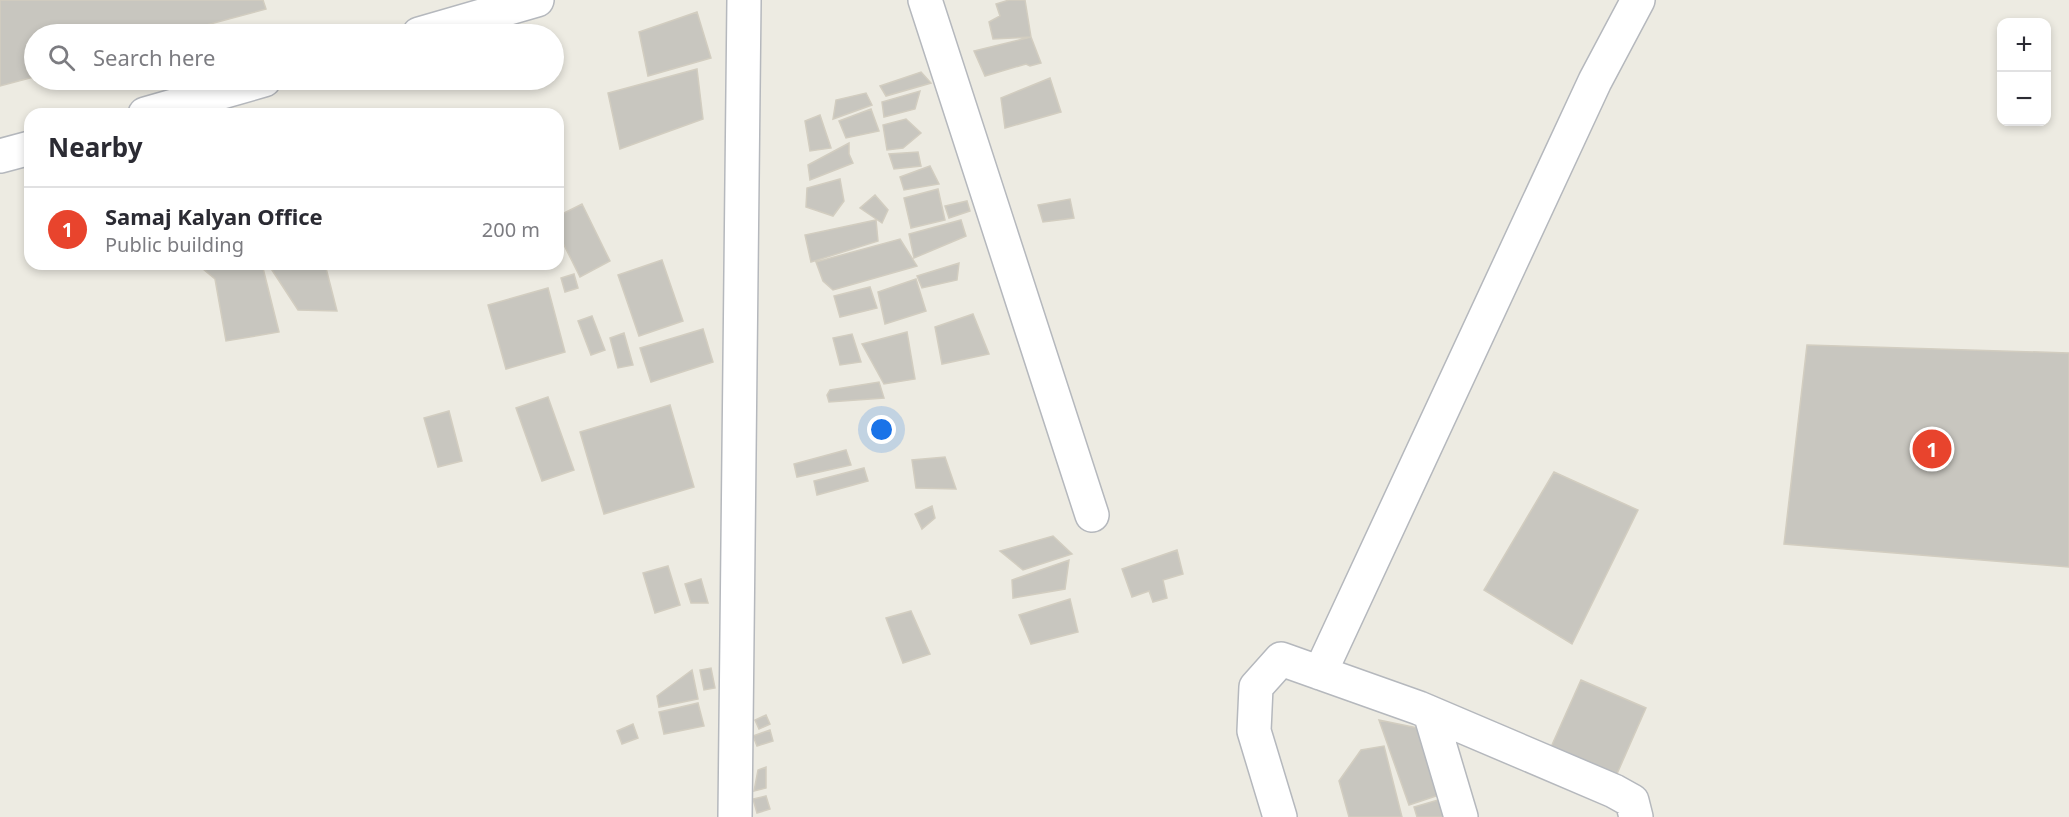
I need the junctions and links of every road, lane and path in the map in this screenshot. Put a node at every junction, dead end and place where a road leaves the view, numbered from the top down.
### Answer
1 (537, 0) edge
2 (744, 0) edge
3 (924, 0) edge
4 (1638, 0) edge
5 (453, 24) edge
6 (229, 90) edge
7 (166, 108) edge
8 (24, 150) edge
9 (0, 156) edge
10 (1092, 515) dead end
11 (1320, 673) junction
12 (1430, 713) junction
13 (735, 817) edge
14 (1280, 817) edge
15 (1461, 817) edge
16 (1636, 817) edge

1 - 5 street
2 - 13 street
3 - 10 street
4 - 11 street
6 - 7 street
8 - 9 street
11 - 12 street
11 - 14 street
12 - 15 street
12 - 16 street

